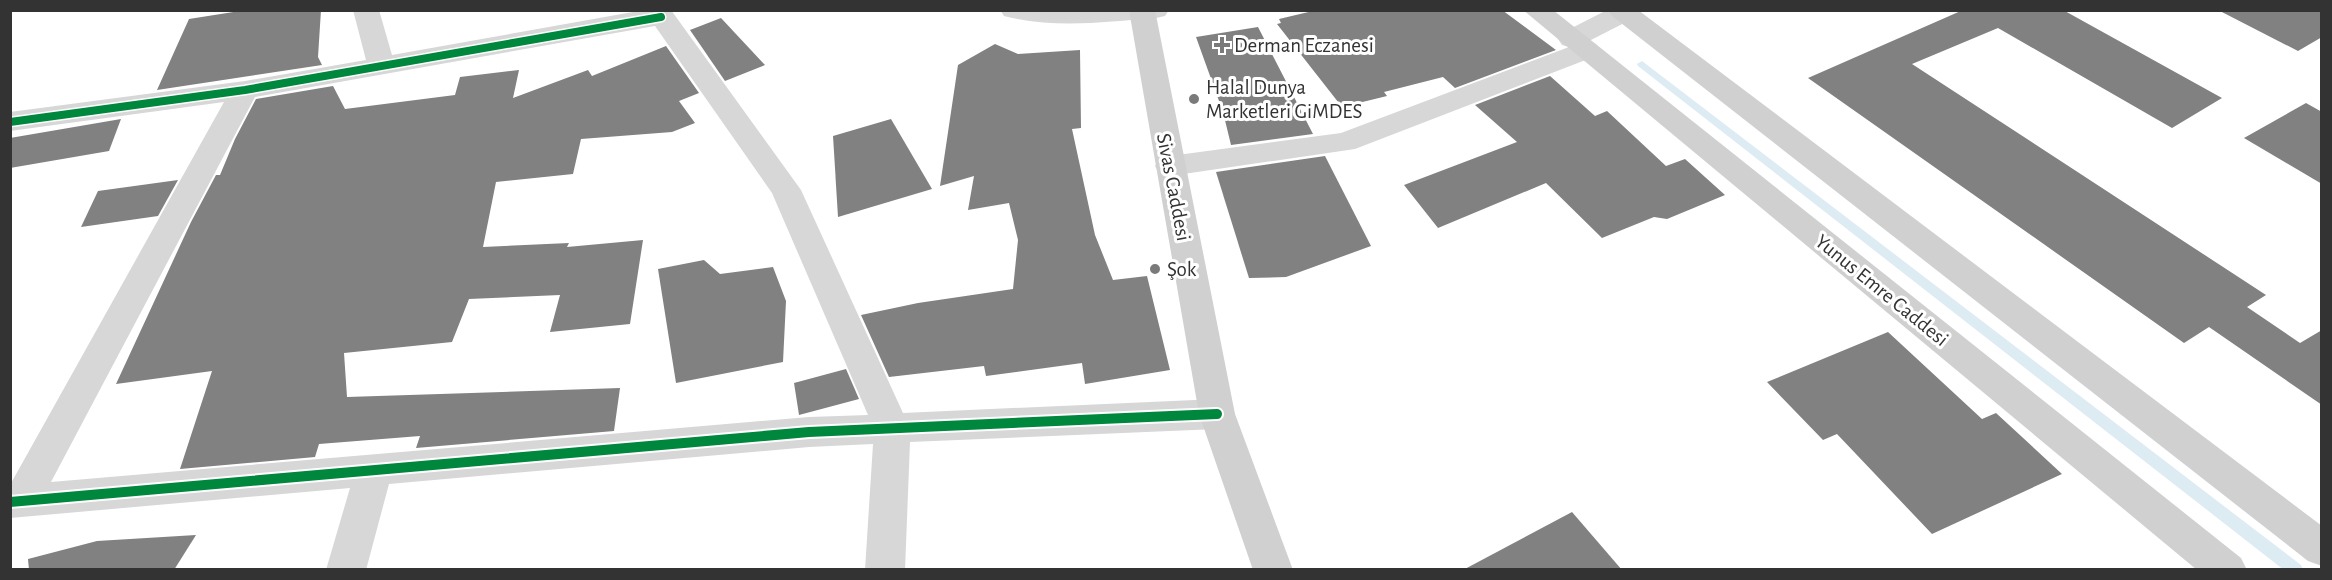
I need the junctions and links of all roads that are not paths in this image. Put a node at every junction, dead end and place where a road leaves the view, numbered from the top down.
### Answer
1 (366, 10) edge
2 (1013, 10) edge
3 (1536, 10) edge
4 (1146, 11) edge
5 (1624, 11) edge
6 (659, 14) edge
7 (1579, 45) junction
8 (381, 64) junction
9 (244, 90) junction
10 (10, 122) edge
11 (1170, 166) junction
12 (1217, 414) junction
13 (892, 429) junction
14 (374, 470) junction
15 (16, 501) edge
16 (2322, 549) edge
17 (346, 570) edge
18 (885, 570) edge
19 (1273, 570) edge
20 (2227, 570) edge

1 - 8 street
2 - 4 street
3 - 7 main road, Yunus Emre Caddesi
4 - 11 main road, Sivas Caddesi
5 - 7 street
5 - 16 main road
6 - 8 street
6 - 13 street
7 - 11 street
7 - 20 main road, Yunus Emre Caddesi
8 - 9 street
9 - 10 street
9 - 15 street
11 - 12 main road, Sivas Caddesi
12 - 13 street
12 - 19 main road, Sivas Caddesi
13 - 14 street
13 - 18 street
14 - 15 street
14 - 17 street

